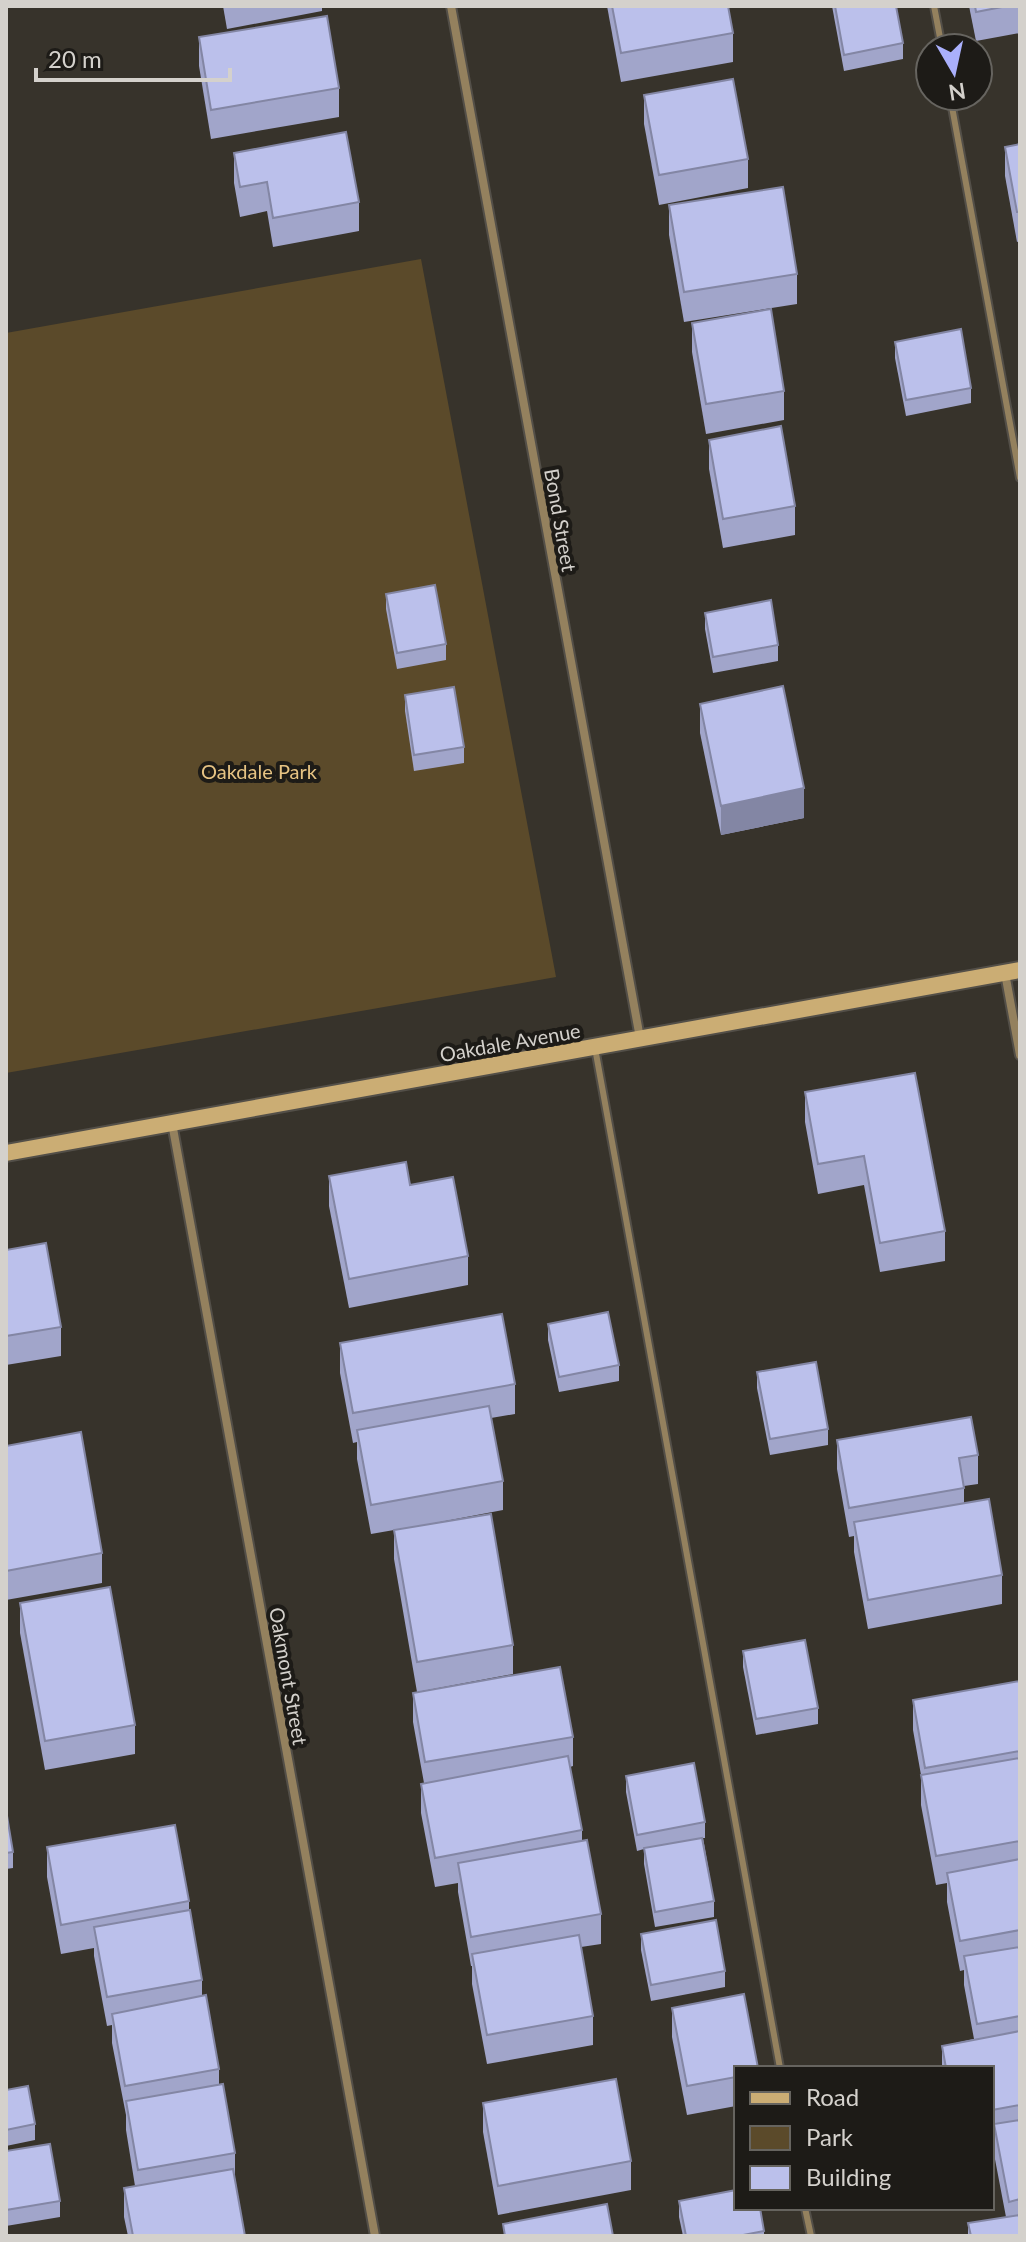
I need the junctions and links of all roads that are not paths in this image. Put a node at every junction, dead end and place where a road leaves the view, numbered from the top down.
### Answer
1 (451, 6) edge
2 (934, 6) edge
3 (939, 32) edge
4 (953, 112) edge
5 (1020, 478) edge
6 (1013, 971) edge
7 (640, 1039) junction
8 (595, 1047) junction
9 (1020, 1055) edge
10 (172, 1123) junction
11 (6, 1153) edge
12 (780, 2066) edge
13 (805, 2210) edge
14 (375, 2236) edge
15 (811, 2236) edge

1 - 7 street, Bond Street
2 - 3 lane
4 - 5 lane
6 - 7 street, Oakdale Avenue
6 - 9 street
7 - 8 street, Oakdale Avenue
8 - 10 street, Oakdale Avenue
8 - 12 lane
10 - 11 street, Oakdale Avenue
10 - 14 street, Oakmont Street
13 - 15 lane

